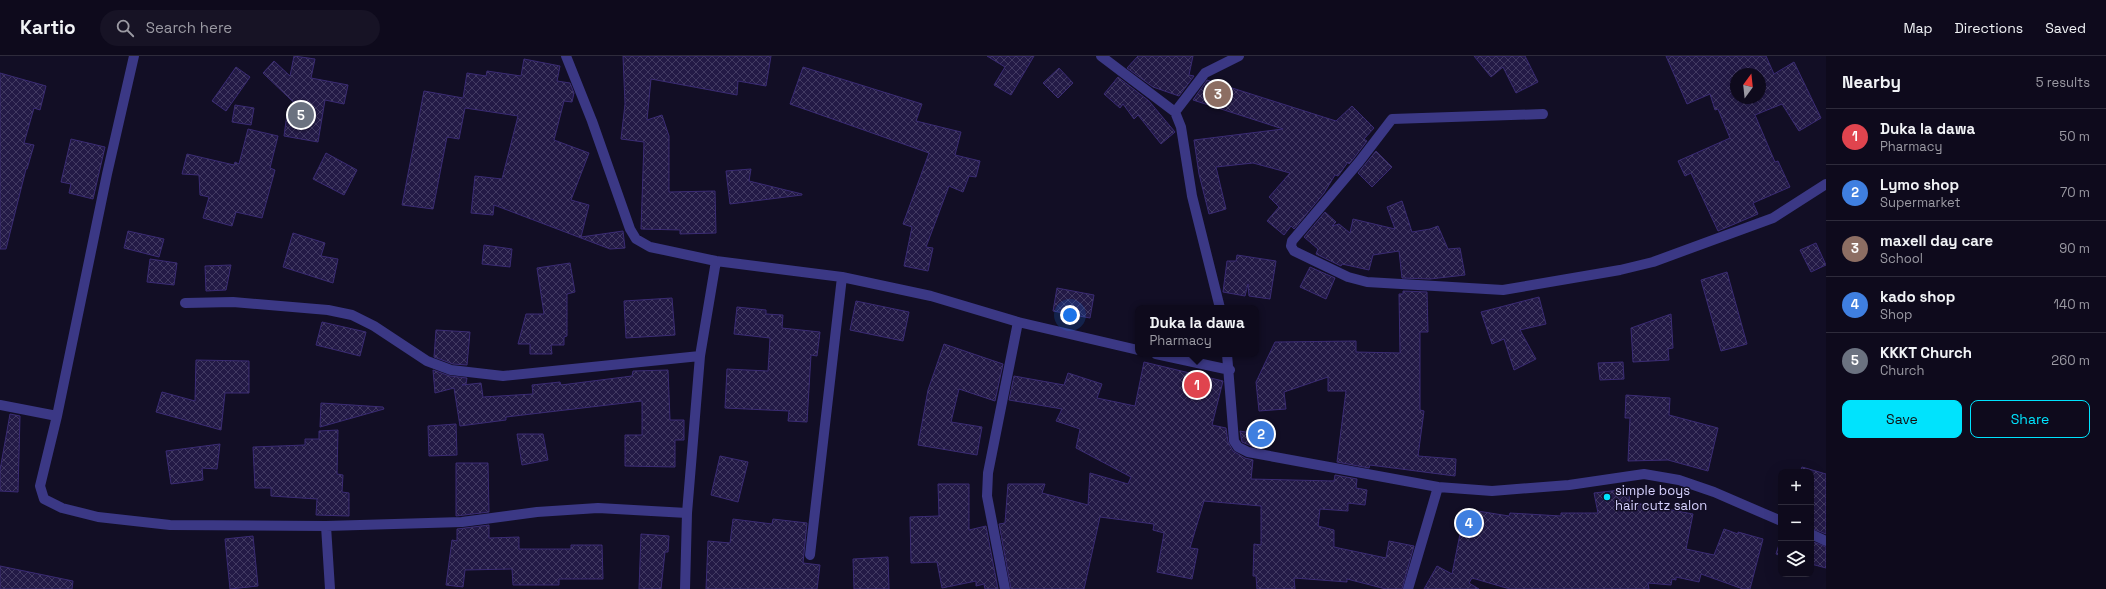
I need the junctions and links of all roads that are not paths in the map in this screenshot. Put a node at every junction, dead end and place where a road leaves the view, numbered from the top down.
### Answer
1 (134, 56) edge
2 (566, 56) edge
3 (1101, 56) edge
4 (1239, 56) edge
5 (1175, 112) junction
6 (1543, 114) dead end
7 (1826, 184) edge
8 (716, 261) junction
9 (842, 277) junction
10 (185, 303) dead end
11 (1219, 305) edge
12 (1018, 322) junction
13 (1135, 349) edge
14 (700, 356) junction
15 (1170, 357) edge
16 (1228, 357) edge
17 (1230, 370) junction
18 (0, 406) edge
19 (57, 416) junction
20 (1438, 487) junction
21 (686, 512) junction
22 (1778, 520) edge
23 (326, 526) junction
24 (1814, 535) edge
25 (1826, 541) edge
26 (810, 556) dead end
27 (330, 589) edge
28 (685, 589) edge
29 (1005, 589) edge
30 (1408, 589) edge

1 - 19 street
2 - 8 street
3 - 5 street
4 - 5 street
5 - 11 street
6 - 7 street
8 - 9 street
8 - 14 street
9 - 12 street
9 - 26 street
10 - 14 street
12 - 13 street
12 - 29 street
14 - 21 street
15 - 17 street
16 - 17 street
17 - 20 street
18 - 19 street
19 - 23 street
20 - 22 street
20 - 30 street
21 - 23 street
21 - 28 street
23 - 27 street
24 - 25 street

